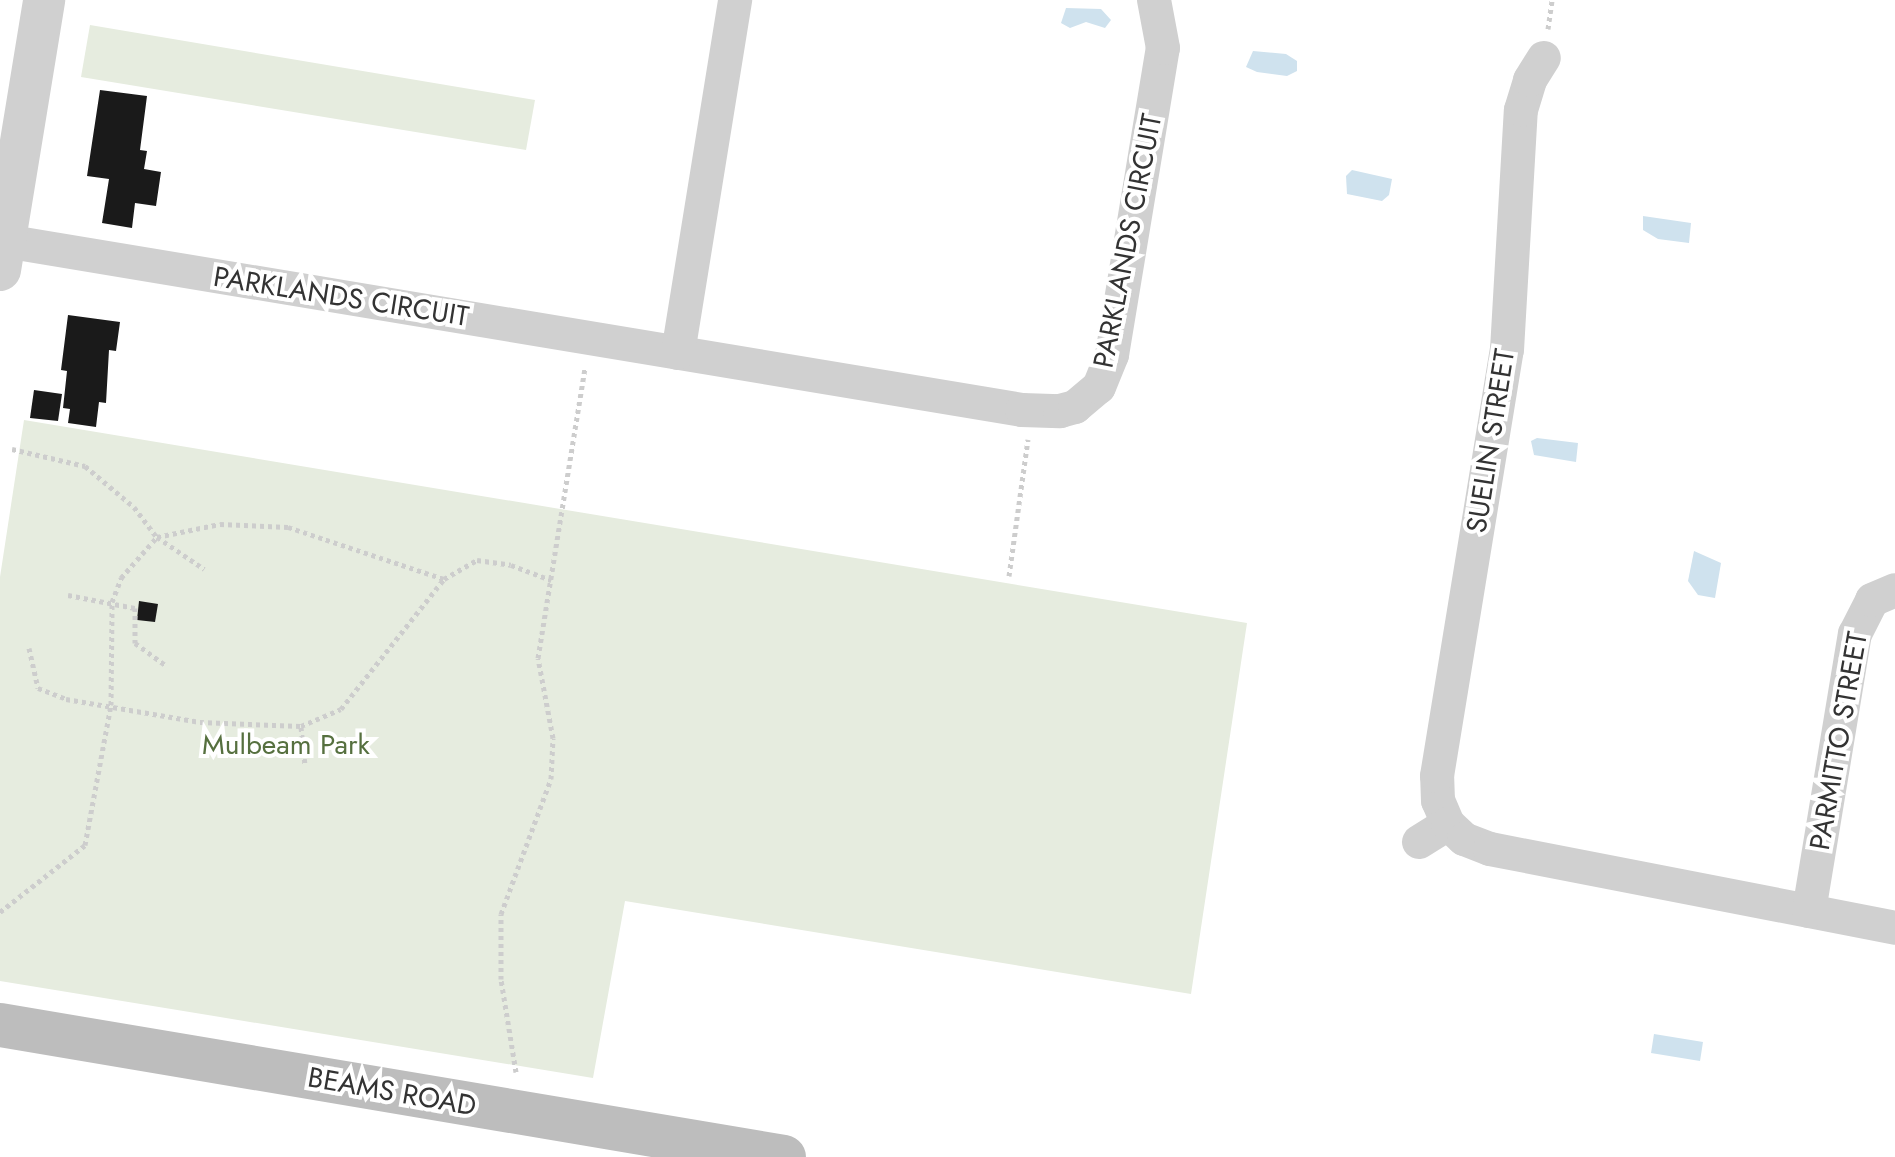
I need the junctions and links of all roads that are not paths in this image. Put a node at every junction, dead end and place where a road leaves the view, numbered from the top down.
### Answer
1 (44, 0) edge
2 (735, 0) edge
3 (1154, 0) edge
4 (1544, 58) dead end
5 (2, 255) edge
6 (678, 353) junction
7 (1895, 590) edge
8 (1448, 824) junction
9 (1419, 842) dead end
10 (1809, 911) junction
11 (1895, 928) edge
12 (0, 1025) edge
13 (784, 1157) edge

1 - 5 street
2 - 6 street
3 - 6 street, PARKLANDS CIRCUIT
4 - 8 street, SUELIN STREET
5 - 6 street, PARKLANDS CIRCUIT
7 - 10 street, PARMITTO STREET
8 - 9 street
8 - 10 street
10 - 11 street
12 - 13 main road, BEAMS ROAD

